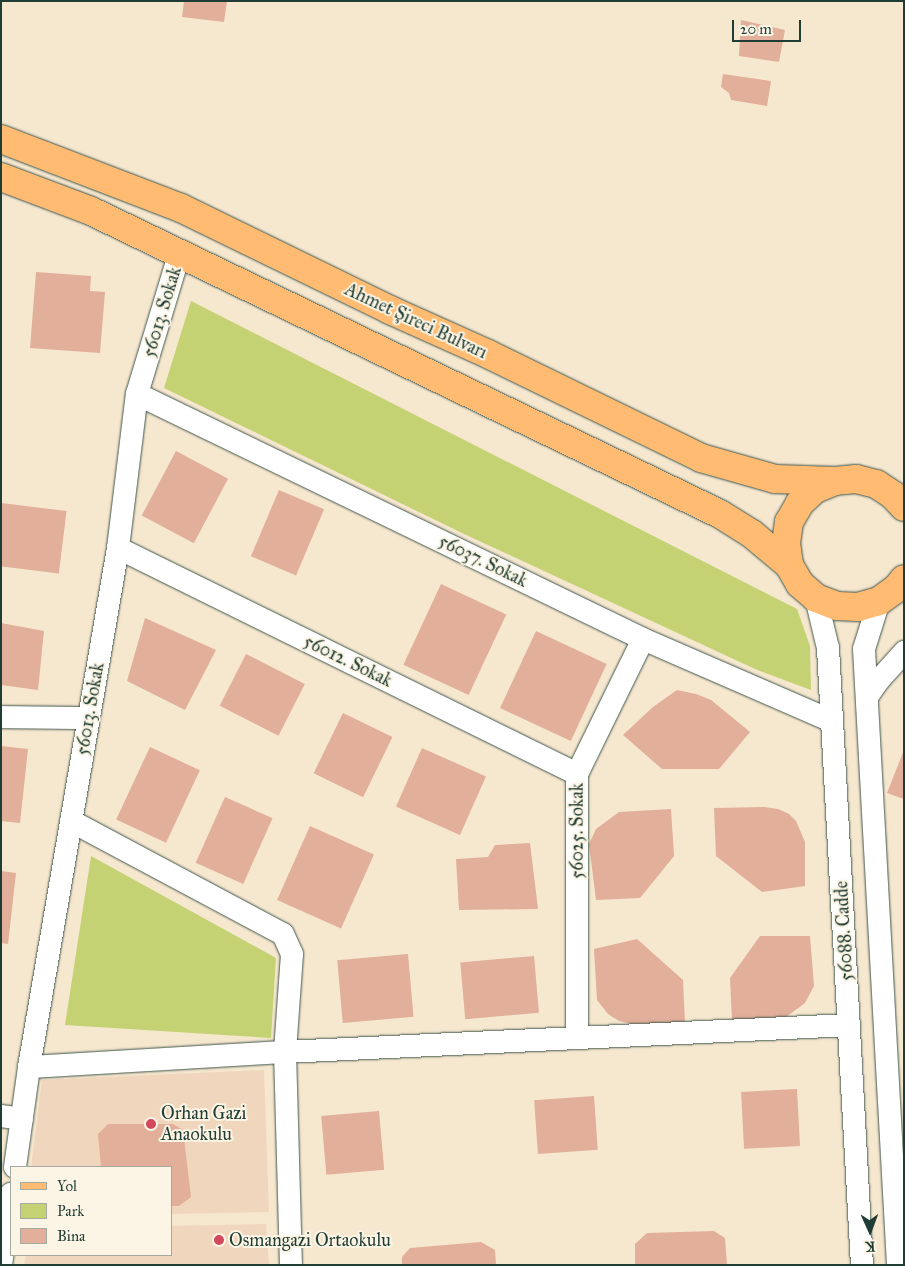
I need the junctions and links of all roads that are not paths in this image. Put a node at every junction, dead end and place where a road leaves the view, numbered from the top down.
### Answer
1 (1, 139) edge
2 (1, 177) edge
3 (179, 255) junction
4 (137, 394) junction
5 (835, 481) junction
6 (904, 507) edge
7 (118, 548) junction
8 (789, 565) junction
9 (896, 588) edge
10 (816, 598) junction
11 (643, 639) junction
12 (899, 662) edge
13 (867, 697) junction
14 (1, 717) edge
15 (88, 718) junction
16 (832, 721) junction
17 (577, 774) junction
18 (71, 821) junction
19 (849, 1025) junction
20 (577, 1038) junction
21 (285, 1052) junction
22 (30, 1067) junction
23 (12, 1118) edge
24 (15, 1166) edge
25 (10, 1201) edge
26 (1, 1265) edge
27 (291, 1265) edge
28 (862, 1265) edge
29 (898, 1265) edge

1 - 5 main road, Ahmet Şireci Bulvarı
2 - 3 main road
3 - 4 street, 56013. Sokak
3 - 8 main road
4 - 7 street, 56013. Sokak
4 - 11 street, 56037. Sokak
5 - 6 main road, Ahmet Şireci Bulvarı
5 - 8 main road
7 - 15 street, 56013. Sokak
7 - 17 street, 56012. Sokak
8 - 10 main road
9 - 10 main road
9 - 13 street, 56088. Cadde
10 - 16 street, 56088. Cadde
11 - 16 street, 56037. Sokak
11 - 17 street, 56025. Sokak
12 - 13 street
13 - 29 street, 56088. Cadde
14 - 15 street
15 - 18 street, 56013. Sokak
16 - 19 street, 56088. Cadde
17 - 20 street, 56025. Sokak
18 - 21 street
18 - 22 street, 56013. Sokak
19 - 20 street
19 - 28 street, 56088. Cadde
20 - 21 street
21 - 22 street
21 - 27 street
22 - 23 street, 56013. Sokak
23 - 24 street, 56013. Sokak
25 - 26 street

